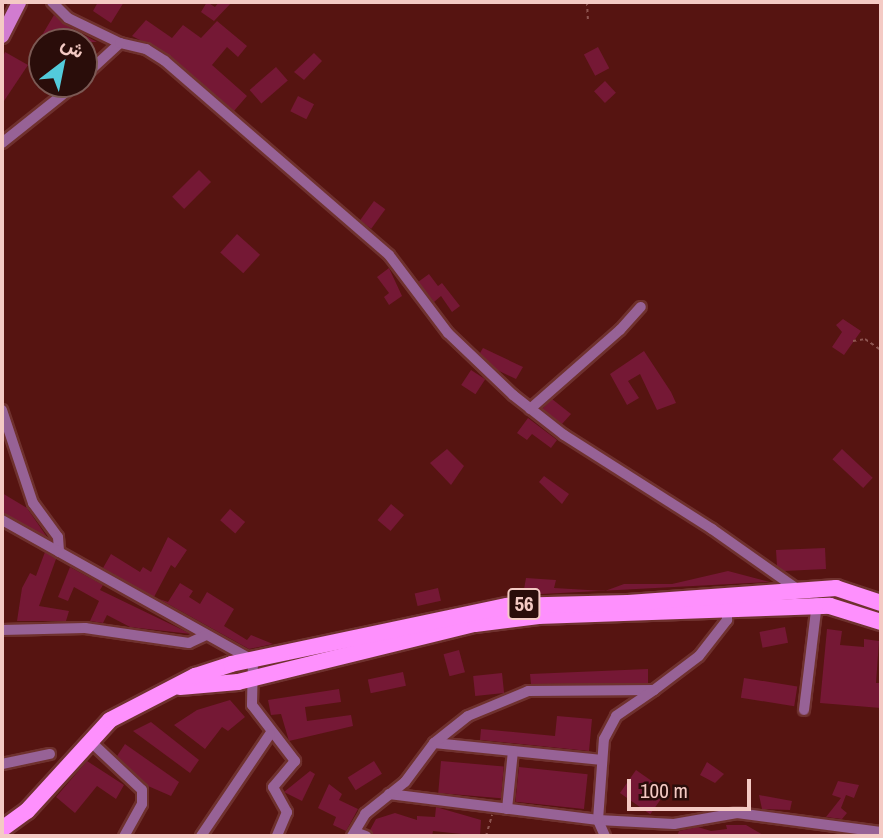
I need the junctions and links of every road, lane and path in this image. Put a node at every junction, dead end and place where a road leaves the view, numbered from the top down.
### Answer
1 (19, 2) edge
2 (52, 2) edge
3 (587, 2) edge
4 (588, 20) dead end
5 (2, 36) edge
6 (120, 43) junction
7 (98, 63) edge
8 (59, 98) edge
9 (2, 144) edge
10 (640, 307) dead end
11 (853, 341) dead end
12 (881, 350) edge
13 (530, 408) junction
14 (2, 410) edge
15 (2, 520) edge
16 (59, 552) junction
17 (797, 589) junction
18 (816, 589) junction
19 (881, 603) edge
20 (727, 604) junction
21 (817, 606) junction
22 (881, 622) edge
23 (2, 630) edge
24 (206, 635) junction
25 (230, 646) junction
26 (253, 660) junction
27 (231, 664) junction
28 (254, 679) junction
29 (238, 682) junction
30 (174, 687) junction
31 (654, 690) junction
32 (250, 696) junction
33 (804, 710) dead end
34 (271, 734) junction
35 (90, 741) junction
36 (434, 743) junction
37 (513, 751) junction
38 (50, 754) dead end
39 (602, 760) junction
40 (2, 764) edge
41 (389, 794) junction
42 (493, 807) junction
43 (507, 809) junction
44 (598, 820) junction
45 (2, 830) edge
46 (881, 832) edge
47 (354, 834) edge
48 (124, 836) edge
49 (201, 836) edge
50 (277, 836) edge
51 (366, 836) edge
52 (486, 836) edge
53 (605, 836) edge

1 - 5 main road
2 - 6 street
3 - 4 path
6 - 7 street
6 - 13 street
8 - 9 street
10 - 13 street
11 - 12 path
13 - 17 street
14 - 16 street
15 - 16 street
16 - 24 street
17 - 18 main road, 56
17 - 20 main road, 56
18 - 19 main road, 56
18 - 21 street
20 - 21 main road, 56
20 - 26 main road, 56
20 - 28 main road, 56
20 - 31 street
21 - 22 main road, 56
21 - 33 street
23 - 24 street
24 - 25 street
25 - 26 street
25 - 27 street
26 - 27 main road, 56
26 - 28 street
27 - 29 street
27 - 30 main road, 56
28 - 29 main road, 56
28 - 32 street
29 - 30 main road, 56
29 - 32 street
30 - 35 main road, 56
31 - 36 street
31 - 39 street
32 - 34 street
34 - 49 street
34 - 50 street
35 - 45 main road, 56
35 - 48 street
36 - 37 street
36 - 41 street
37 - 39 street
37 - 43 street
38 - 40 street
39 - 44 street
41 - 42 street
41 - 47 street
42 - 43 street
42 - 52 path
43 - 44 street
44 - 46 street
44 - 53 street
47 - 51 street

